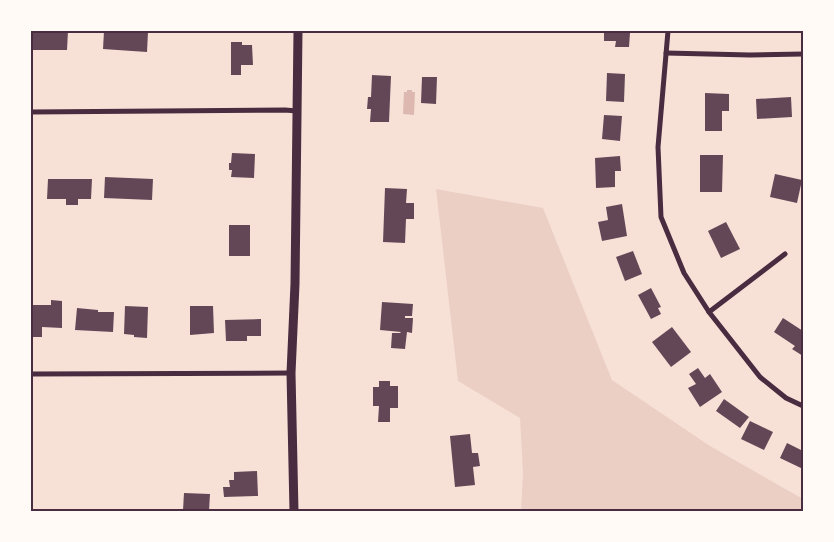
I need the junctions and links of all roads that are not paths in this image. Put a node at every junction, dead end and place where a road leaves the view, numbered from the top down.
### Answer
1 (298, 31) edge
2 (668, 31) edge
3 (666, 53) junction
4 (803, 54) edge
5 (297, 111) junction
6 (31, 112) edge
7 (785, 254) dead end
8 (709, 312) junction
9 (291, 373) junction
10 (31, 374) edge
11 (803, 406) edge
12 (294, 511) edge

1 - 5 street
2 - 3 street
3 - 4 street
3 - 8 street
5 - 6 street
5 - 9 street
7 - 8 street
8 - 11 street
9 - 10 street
9 - 12 street

